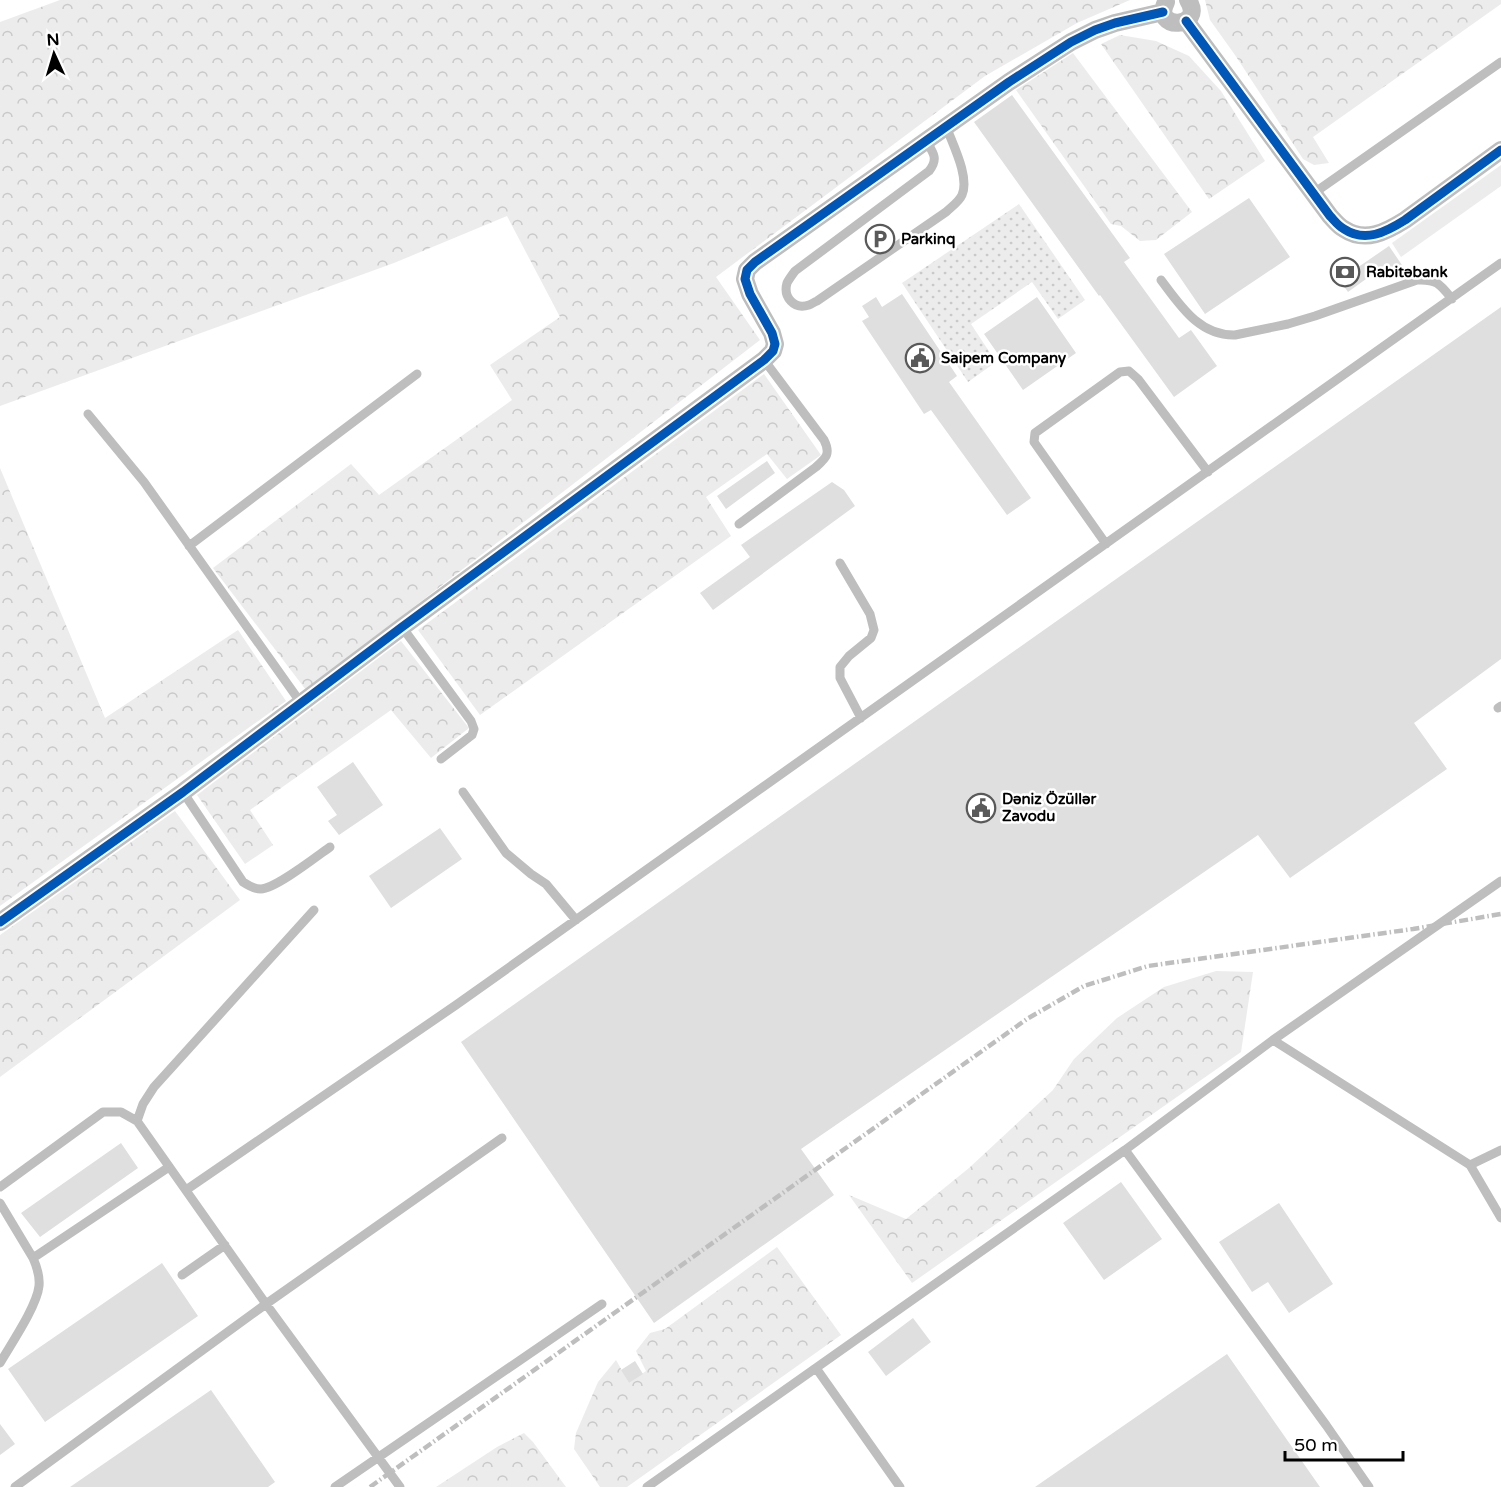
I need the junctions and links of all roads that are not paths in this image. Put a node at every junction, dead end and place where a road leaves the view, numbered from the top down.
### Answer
1 (1188, 0) edge
2 (1165, 6) edge
3 (1186, 21) junction
4 (1501, 62) edge
5 (946, 126) junction
6 (926, 141) junction
7 (1501, 150) edge
8 (1314, 193) junction
9 (1501, 263) edge
10 (1161, 280) dead end
11 (1452, 298) junction
12 (764, 360) junction
13 (417, 374) dead end
14 (88, 414) dead end
15 (1208, 472) junction
16 (739, 524) dead end
17 (1106, 544) junction
18 (189, 546) junction
19 (840, 563) dead end
20 (402, 627) junction
21 (301, 703) junction
22 (861, 718) junction
23 (441, 759) dead end
24 (183, 792) junction
25 (463, 792) dead end
26 (330, 847) dead end
27 (1501, 881) edge
28 (314, 910) dead end
29 (576, 920) junction
30 (0, 922) edge
31 (1273, 1040) junction
32 (137, 1121) junction
33 (502, 1138) dead end
34 (1125, 1150) junction
35 (1501, 1150) edge
36 (1470, 1165) junction
37 (169, 1167) junction
38 (0, 1187) edge
39 (186, 1190) junction
40 (0, 1203) edge
41 (1501, 1218) edge
42 (225, 1245) junction
43 (33, 1258) junction
44 (182, 1275) dead end
45 (266, 1304) junction
46 (602, 1304) dead end
47 (0, 1363) edge
48 (816, 1368) junction
49 (378, 1456) junction
50 (15, 1487) edge
51 (335, 1487) edge
52 (400, 1487) edge
53 (647, 1487) edge
54 (900, 1487) edge
55 (1369, 1487) edge

1 - 3 street
2 - 3 street
2 - 5 street
3 - 8 street
4 - 8 lane
5 - 6 street
5 - 6 lane
6 - 12 street
7 - 8 street
9 - 11 lane
10 - 11 lane
11 - 15 lane
12 - 16 lane
12 - 20 street
13 - 18 lane
14 - 18 lane
15 - 17 lane
15 - 17 lane
17 - 22 lane
18 - 21 lane
19 - 22 lane
20 - 21 street
20 - 23 lane
21 - 24 street
22 - 29 lane
24 - 26 lane
24 - 30 street
25 - 29 lane
27 - 31 lane
28 - 32 lane
29 - 39 lane
31 - 34 lane
31 - 36 lane
32 - 37 lane
32 - 38 lane
33 - 45 lane
34 - 48 lane
34 - 55 lane
35 - 36 lane
36 - 41 lane
37 - 39 lane
37 - 43 lane
39 - 42 lane
40 - 43 lane
42 - 44 lane
42 - 45 lane
43 - 47 lane
45 - 49 lane
45 - 50 lane
46 - 49 lane
48 - 53 lane
48 - 54 lane
49 - 51 lane
49 - 52 lane

